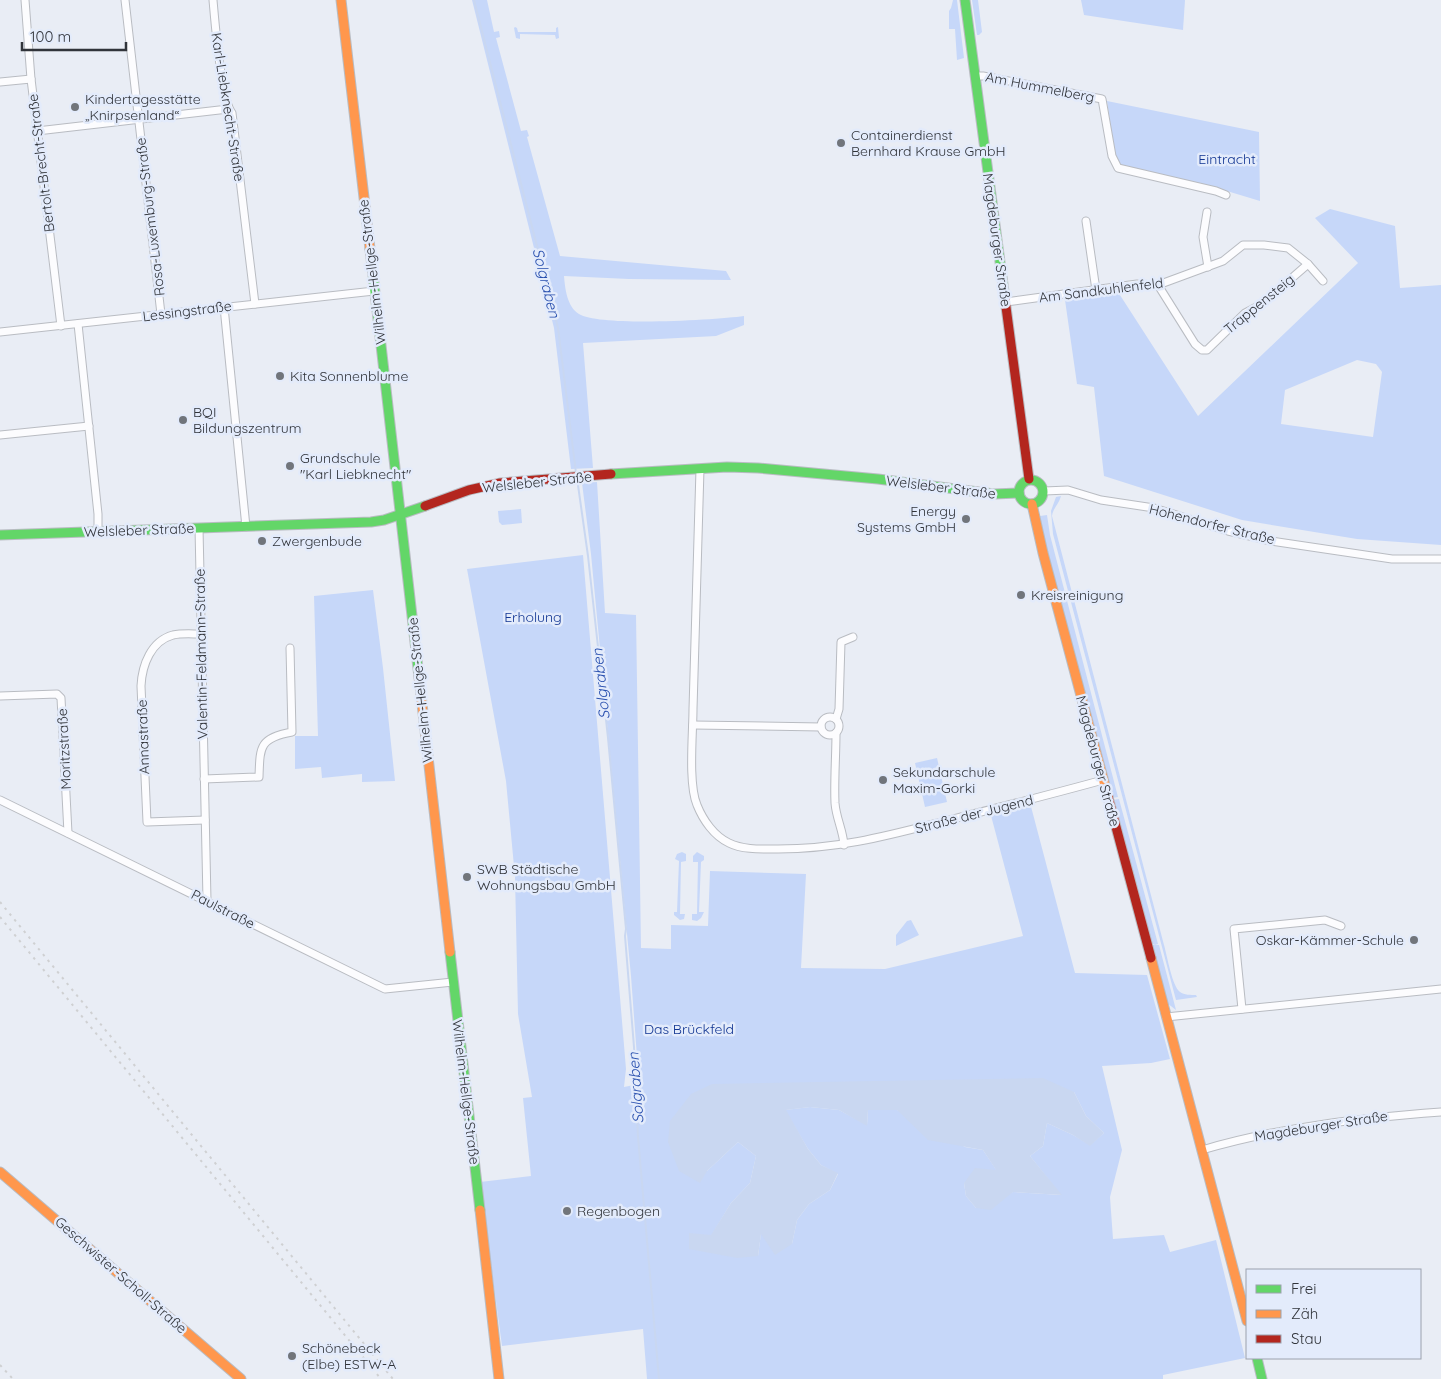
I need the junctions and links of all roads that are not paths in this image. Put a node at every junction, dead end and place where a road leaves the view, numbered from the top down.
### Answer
1 (25, 0) edge
2 (125, 0) edge
3 (212, 0) edge
4 (341, 0) edge
5 (965, 0) edge
6 (975, 76) junction
7 (31, 79) junction
8 (0, 82) edge
9 (228, 108) junction
10 (139, 119) junction
11 (37, 131) junction
12 (1226, 195) dead end
13 (1207, 212) dead end
14 (1086, 221) dead end
15 (1308, 264) junction
16 (1208, 267) junction
17 (1323, 281) dead end
18 (1158, 285) junction
19 (1096, 290) junction
20 (374, 291) junction
21 (1006, 302) junction
22 (255, 304) junction
23 (224, 307) junction
24 (161, 314) junction
25 (78, 324) junction
26 (60, 326) junction
27 (0, 332) edge
28 (89, 426) junction
29 (0, 436) edge
30 (700, 468) junction
31 (1029, 480) junction
32 (1044, 491) junction
33 (1019, 493) junction
34 (1032, 504) junction
35 (400, 515) junction
36 (246, 527) junction
37 (199, 528) junction
38 (98, 532) junction
39 (0, 535) edge
40 (1441, 560) edge
41 (201, 634) junction
42 (852, 637) dead end
43 (290, 648) dead end
44 (0, 696) edge
45 (836, 719) junction
46 (693, 724) junction
47 (821, 727) junction
48 (836, 733) junction
49 (204, 779) junction
50 (1103, 780) junction
51 (0, 800) edge
52 (205, 820) junction
53 (68, 833) junction
54 (844, 845) junction
55 (207, 900) junction
56 (1341, 926) dead end
57 (453, 982) junction
58 (1441, 989) edge
59 (1242, 1009) junction
60 (1166, 1017) junction
61 (1441, 1112) edge
62 (1202, 1150) junction
63 (0, 1172) edge
64 (1246, 1317) edge
65 (1257, 1359) edge
66 (241, 1379) edge
67 (499, 1379) edge
68 (1262, 1379) edge

1 - 7 street, Bertolt-Brecht-Straße
2 - 10 street, Rosa-Luxemburg-Straße
3 - 9 street, Karl-Liebknecht-Straße
4 - 20 main road, Wilhelm-Hellge-Straße
5 - 6 main road, Magdeburger Straße
6 - 12 street, Am Hummelberg
6 - 21 main road, Magdeburger Straße
7 - 8 street
7 - 11 street, Bertolt-Brecht-Straße
9 - 10 street, Rosa-Luxemburg-Straße
9 - 22 street, Karl-Liebknecht-Straße
10 - 11 street, Rosa-Luxemburg-Straße
10 - 24 street, Rosa-Luxemburg-Straße
11 - 26 street, Bertolt-Brecht-Straße
13 - 16 street
14 - 19 street
15 - 16 street, Am Sandkuhlenfeld
15 - 17 street, Am Sandkuhlenfeld
15 - 18 street, Trappensteig
16 - 18 street, Am Sandkuhlenfeld
18 - 19 street, Am Sandkuhlenfeld
19 - 21 street, Am Sandkuhlenfeld
20 - 22 street, Lessingstraße
20 - 35 main road, Wilhelm-Hellge-Straße
21 - 31 main road, Magdeburger Straße
22 - 23 street, Lessingstraße
23 - 24 street, Lessingstraße
23 - 36 street
24 - 25 street, Lessingstraße
25 - 26 street, Lessingstraße
25 - 28 street
26 - 27 street, Lessingstraße
28 - 29 street
28 - 38 street
30 - 33 main road, Welsleber Straße
30 - 35 main road, Welsleber Straße
30 - 46 street, Straße der Jugend
31 - 32 main road
31 - 33 main road
32 - 34 main road
32 - 40 street, Hohendorfer Straße
33 - 34 main road
34 - 50 main road, Magdeburger Straße
35 - 36 main road, Welsleber Straße
35 - 57 main road, Wilhelm-Hellge-Straße
36 - 37 main road, Welsleber Straße
37 - 38 main road, Welsleber Straße
37 - 41 street, Valentin-Feldmann-Straße
38 - 39 main road, Welsleber Straße
41 - 49 street, Valentin-Feldmann-Straße
41 - 52 street, Annastraße
42 - 45 street
43 - 49 street
44 - 53 street, Moritzstraße
45 - 47 street
45 - 48 street
46 - 47 street
46 - 54 street, Straße der Jugend
47 - 48 street
48 - 54 street
49 - 52 street, Valentin-Feldmann-Straße
50 - 54 street, Straße der Jugend
50 - 60 main road, Magdeburger Straße
51 - 53 street, Paulstraße
52 - 55 street, Valentin-Feldmann-Straße
53 - 55 street, Paulstraße
55 - 57 street, Paulstraße
56 - 59 street
57 - 67 main road, Wilhelm-Hellge-Straße
58 - 59 street
59 - 60 street
60 - 62 main road, Magdeburger Straße
61 - 62 street, Magdeburger Straße
62 - 64 main road, Magdeburger Straße
63 - 66 main road, Geschwister-Scholl-Straße
65 - 68 main road

